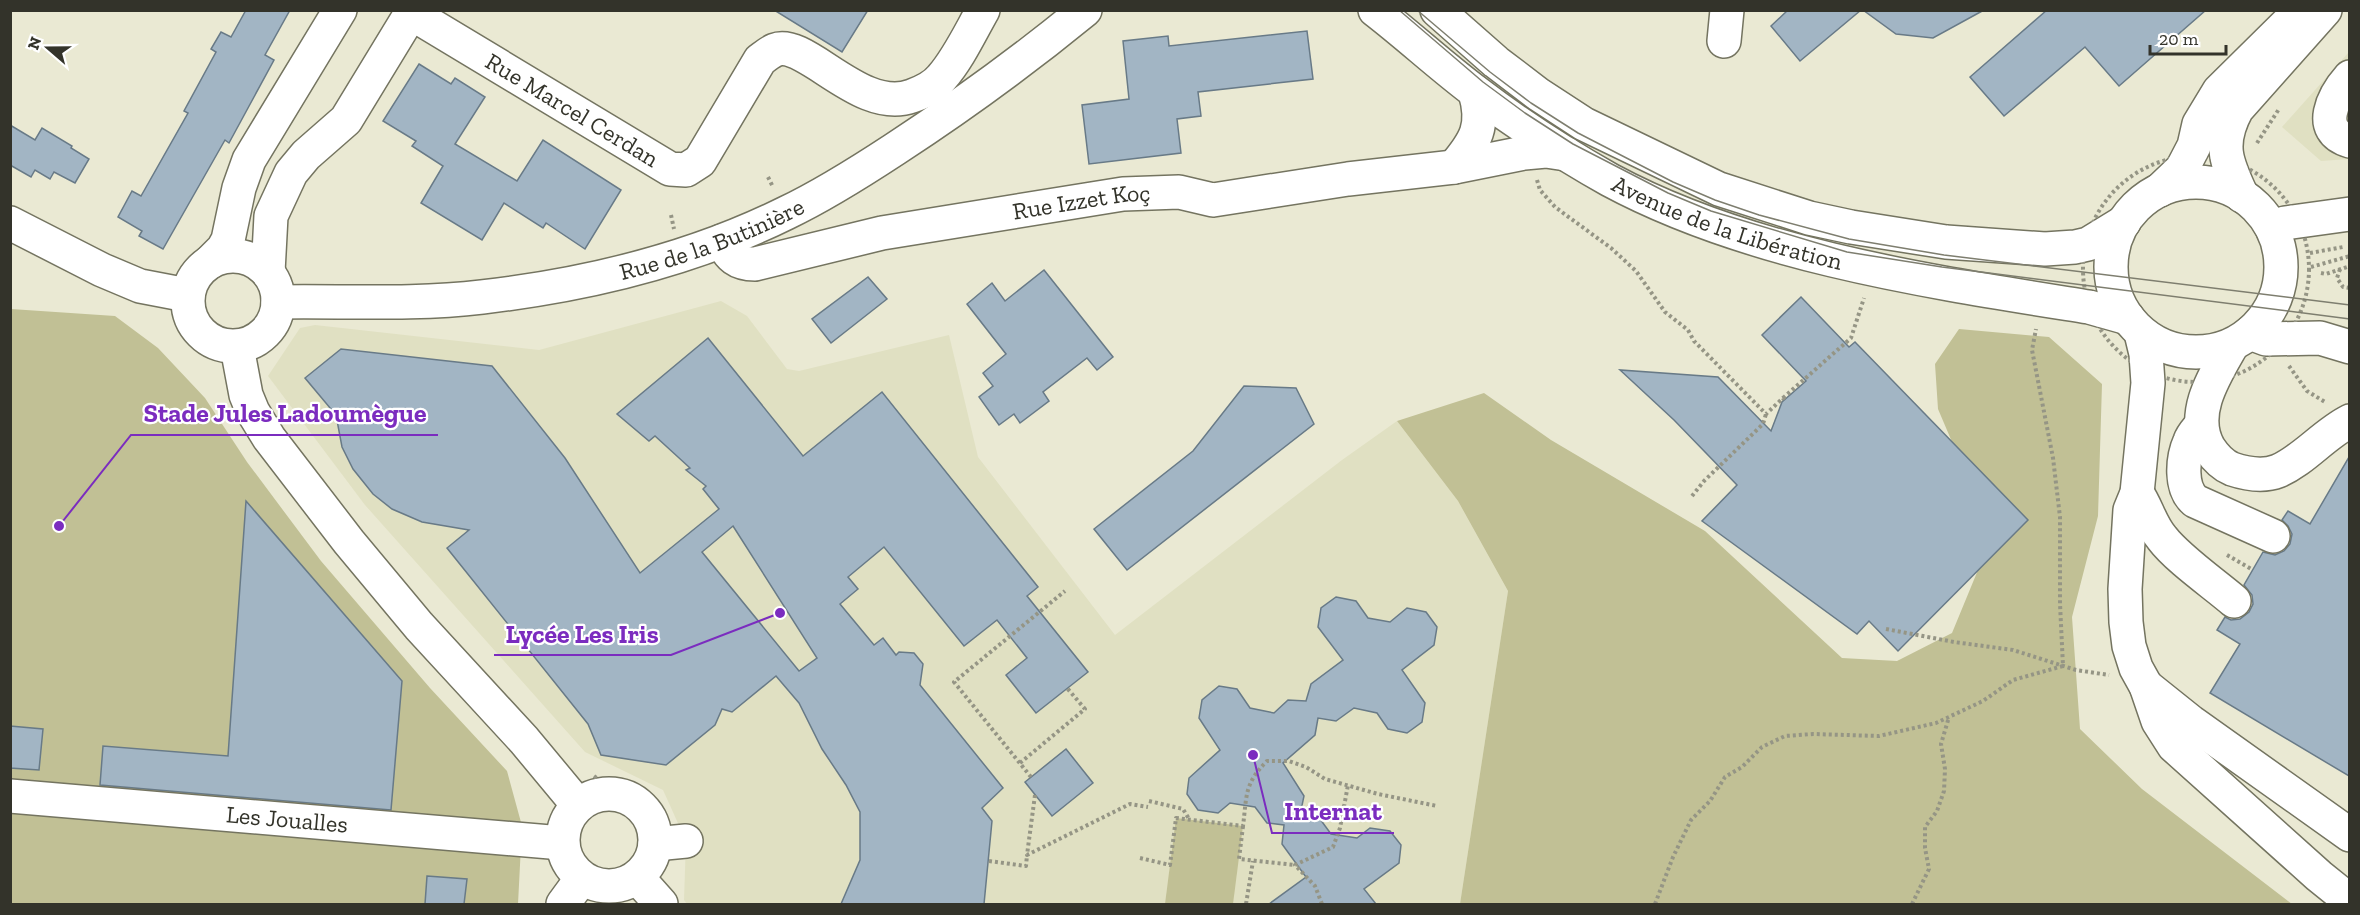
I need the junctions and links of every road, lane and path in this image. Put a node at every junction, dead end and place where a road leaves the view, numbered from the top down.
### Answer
1 (340, 10) edge
2 (983, 10) edge
3 (1085, 10) edge
4 (1375, 10) edge
5 (1437, 10) edge
6 (2301, 10) edge
7 (2325, 10) edge
8 (412, 12) edge
9 (2349, 77) edge
10 (1475, 92) junction
11 (2280, 107) dead end
12 (2349, 141) edge
13 (2253, 152) dead end
14 (1566, 154) junction
15 (1454, 167) junction
16 (1534, 175) dead end
17 (2160, 190) junction
18 (2242, 196) junction
19 (2349, 214) edge
20 (10, 224) edge
21 (2108, 224) junction
22 (2086, 225) dead end
23 (2272, 228) junction
24 (722, 241) junction
25 (2349, 245) edge
26 (2349, 256) edge
27 (210, 262) junction
28 (2349, 266) edge
29 (2311, 267) junction
30 (2340, 269) junction
31 (2321, 273) dead end
32 (273, 287) junction
33 (2349, 288) edge
34 (188, 295) junction
35 (1864, 298) dead end
36 (2135, 325) junction
37 (2035, 329) dead end
38 (2241, 339) junction
39 (237, 347) junction
40 (2349, 347) edge
41 (2284, 348) junction
42 (2343, 412) edge
43 (1766, 414) junction
44 (2201, 424) junction
45 (2137, 492) junction
46 (1692, 496) dead end
47 (2273, 536) dead end
48 (1065, 591) dead end
49 (2234, 601) dead end
50 (1886, 629) dead end
51 (2063, 666) junction
52 (2141, 677) junction
53 (1067, 688) dead end
54 (1949, 717) junction
55 (1020, 763) junction
56 (1031, 777) dead end
57 (1348, 785) junction
58 (1035, 795) dead end
59 (10, 796) edge
60 (578, 805) junction
61 (1437, 806) dead end
62 (1189, 819) junction
63 (1243, 826) junction
64 (2349, 835) edge
65 (562, 843) junction
66 (1027, 855) junction
67 (1140, 858) dead end
68 (989, 861) dead end
69 (1254, 861) junction
70 (1295, 866) junction
71 (637, 877) junction
72 (582, 878) junction
73 (2349, 901) edge
74 (563, 904) edge
75 (661, 904) edge
76 (1246, 904) edge
77 (1322, 904) edge
78 (1655, 904) edge
79 (1912, 904) edge

1 - 27 street
2 - 8 street, Rue Marcel Cerdan
3 - 24 street, Rue de la Butinière
4 - 10 street, Avenue de la Libération
5 - 21 street, Avenue de la Libération
6 - 17 street
7 - 18 street
8 - 32 street
9 - 12 street
10 - 14 street, Avenue de la Libération
10 - 15 street
11 - 13 path
14 - 15 street, Rue Izzet Koç
14 - 36 street, Avenue de la Libération
15 - 24 street, Rue Izzet Koç
16 - 43 path
17 - 18 street
17 - 21 street
18 - 23 street
19 - 23 street
20 - 34 street
21 - 22 path
21 - 36 street
23 - 38 street
24 - 32 street, Rue de la Butinière
25 - 29 path
26 - 29 path
27 - 32 street
27 - 34 street
28 - 30 path
29 - 41 path
30 - 31 path
30 - 33 path
32 - 39 street
34 - 39 street
35 - 43 path
36 - 38 street
36 - 45 street
37 - 51 path
38 - 41 street
38 - 44 street
39 - 60 street
40 - 41 street
41 - 42 path
42 - 44 street
43 - 46 path
44 - 47 street
45 - 49 street
45 - 52 street
48 - 55 path
50 - 51 path
51 - 52 path
51 - 54 path
52 - 64 street
52 - 73 street
53 - 55 path
54 - 78 path
54 - 79 path
55 - 56 path
57 - 61 path
57 - 63 path
57 - 70 path
58 - 66 path
59 - 65 street, Les Joualles
60 - 65 street
60 - 71 street
62 - 63 path
62 - 66 path
62 - 67 path
63 - 69 path
65 - 72 street
66 - 68 path
69 - 70 path
69 - 76 path
70 - 77 path
71 - 72 street
71 - 75 street
72 - 74 street

